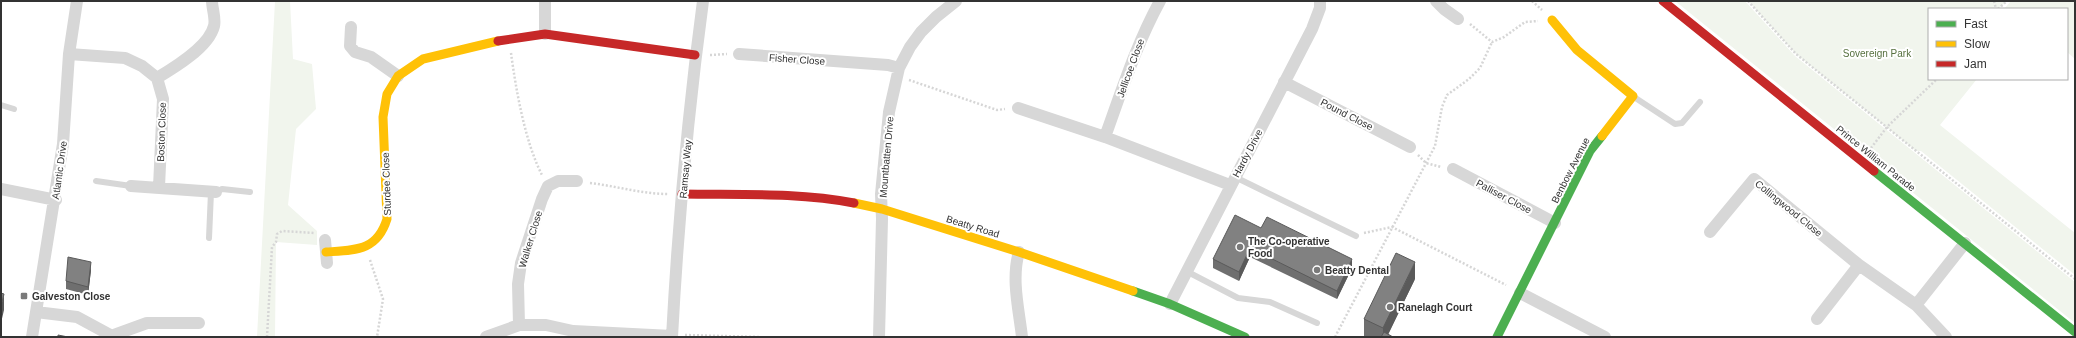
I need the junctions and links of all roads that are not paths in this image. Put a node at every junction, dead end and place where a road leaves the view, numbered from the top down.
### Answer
1 (77, 1) edge
2 (212, 1) edge
3 (545, 1) edge
4 (703, 1) edge
5 (956, 1) edge
6 (1160, 1) edge
7 (1320, 1) edge
8 (1436, 1) edge
9 (1663, 1) edge
10 (1458, 19) road end
11 (1552, 20) road end
12 (351, 27) dead end
13 (545, 34) junction
14 (69, 54) junction
15 (740, 54) road end
16 (695, 55) junction
17 (898, 72) junction
18 (398, 76) junction
19 (157, 78) junction
20 (1284, 82) junction
21 (1633, 96) junction
22 (1700, 102) dead end
23 (1, 105) edge
24 (1018, 108) road end
25 (14, 109) dead end
26 (1106, 137) junction
27 (1410, 147) road end
28 (1453, 169) road end
29 (96, 181) dead end
30 (577, 181) road end
31 (1233, 181) junction
32 (131, 186) joint
33 (159, 187) junction
34 (1, 189) edge
35 (214, 192) junction
36 (250, 192) dead end
37 (682, 194) junction
38 (56, 200) junction
39 (882, 209) junction
40 (1555, 223) junction
41 (1710, 232) dead end
42 (1356, 236) road end
43 (209, 238) dead end
44 (325, 240) road end
45 (1965, 243) junction
46 (1019, 252) junction
47 (327, 258) joint
48 (1859, 265) junction
49 (1186, 271) junction
50 (1520, 293) junction
51 (1170, 304) junction
52 (1916, 305) junction
53 (36, 312) junction
54 (1817, 319) dead end
55 (199, 323) dead end
56 (1317, 323) dead end
57 (519, 325) junction
58 (2075, 332) edge
59 (114, 336) edge
60 (672, 336) edge
61 (32, 337) edge
62 (486, 337) edge
63 (879, 337) edge
64 (1022, 337) edge
65 (1245, 337) edge
66 (1497, 337) edge
67 (1605, 337) edge
68 (1946, 337) edge

1 - 14 street, Atlantic Drive
2 - 19 street
3 - 13 street
4 - 16 street, Ramsay Way
5 - 17 street, Mountbatten Drive
6 - 26 street, Jellicoe Close
7 - 20 street, Hardy Drive
8 - 10 street
9 - 45 street, Prince William Parade
11 - 21 street
12 - 18 street
13 - 16 street, Sturdee Close
13 - 18 street, Sturdee Close
14 - 19 street
14 - 38 street, Atlantic Drive
15 - 17 street, Fisher Close
16 - 37 street, Ramsay Way
17 - 39 street, Mountbatten Drive
18 - 47 street, Sturdee Close
19 - 33 street, Boston Close
20 - 27 street, Pound Close
20 - 31 street, Hardy Drive
21 - 22 lane
21 - 40 street, Benbow Avenue
23 - 25 lane
24 - 26 street
26 - 31 street
28 - 40 street, Palliser Close
29 - 32 lane
30 - 57 street, Walker Close
31 - 42 lane
31 - 49 street, Hardy Drive
32 - 33 street
33 - 35 street
34 - 38 street
35 - 36 lane
35 - 43 lane
37 - 39 street, Beatty Road
37 - 60 street, Ramsay Way
38 - 53 street, Atlantic Drive
39 - 46 street, Beatty Road
39 - 63 street, Mountbatten Drive
40 - 50 street, Benbow Avenue
41 - 48 street, Collingwood Close
44 - 47 street, Sturdee Close
45 - 52 street
45 - 58 street, Prince William Parade
46 - 51 street, Beatty Road
46 - 64 street
48 - 52 street, Collingwood Close
48 - 54 street
49 - 51 street, Hardy Drive
49 - 56 lane
50 - 66 street, Benbow Avenue
50 - 67 street
51 - 65 street, Beatty Road
52 - 68 street, Collingwood Close
53 - 59 street
53 - 61 street, Atlantic Drive
55 - 59 street
57 - 60 street
57 - 62 street

